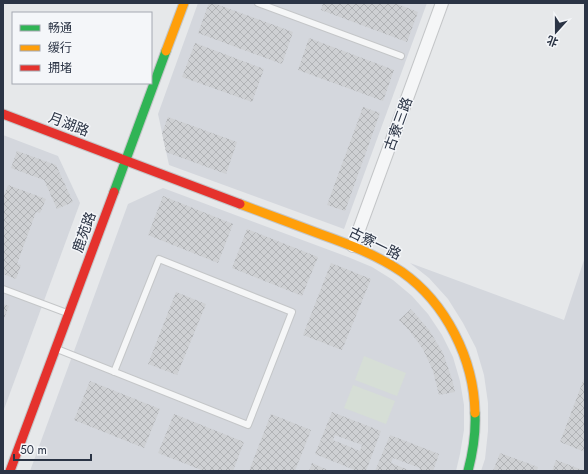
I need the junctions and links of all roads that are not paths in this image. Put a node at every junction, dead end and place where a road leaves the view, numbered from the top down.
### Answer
1 (184, 3) edge
2 (258, 3) edge
3 (442, 3) edge
4 (401, 56) dead end
5 (3, 114) edge
6 (125, 161) junction
7 (353, 246) junction
8 (3, 289) edge
9 (68, 314) junction
10 (55, 349) junction
11 (114, 372) junction
12 (10, 471) edge
13 (468, 471) edge

1 - 6 street, 鹿苑路
2 - 4 lane
3 - 7 street, 古寮三路
5 - 6 street, 月湖路
6 - 7 street, 古寮一路
6 - 9 street, 鹿苑路
7 - 13 street, 古寮一路
8 - 9 lane
9 - 10 street, 鹿苑路
10 - 11 lane
10 - 12 street, 鹿苑路
11 - 11 lane

